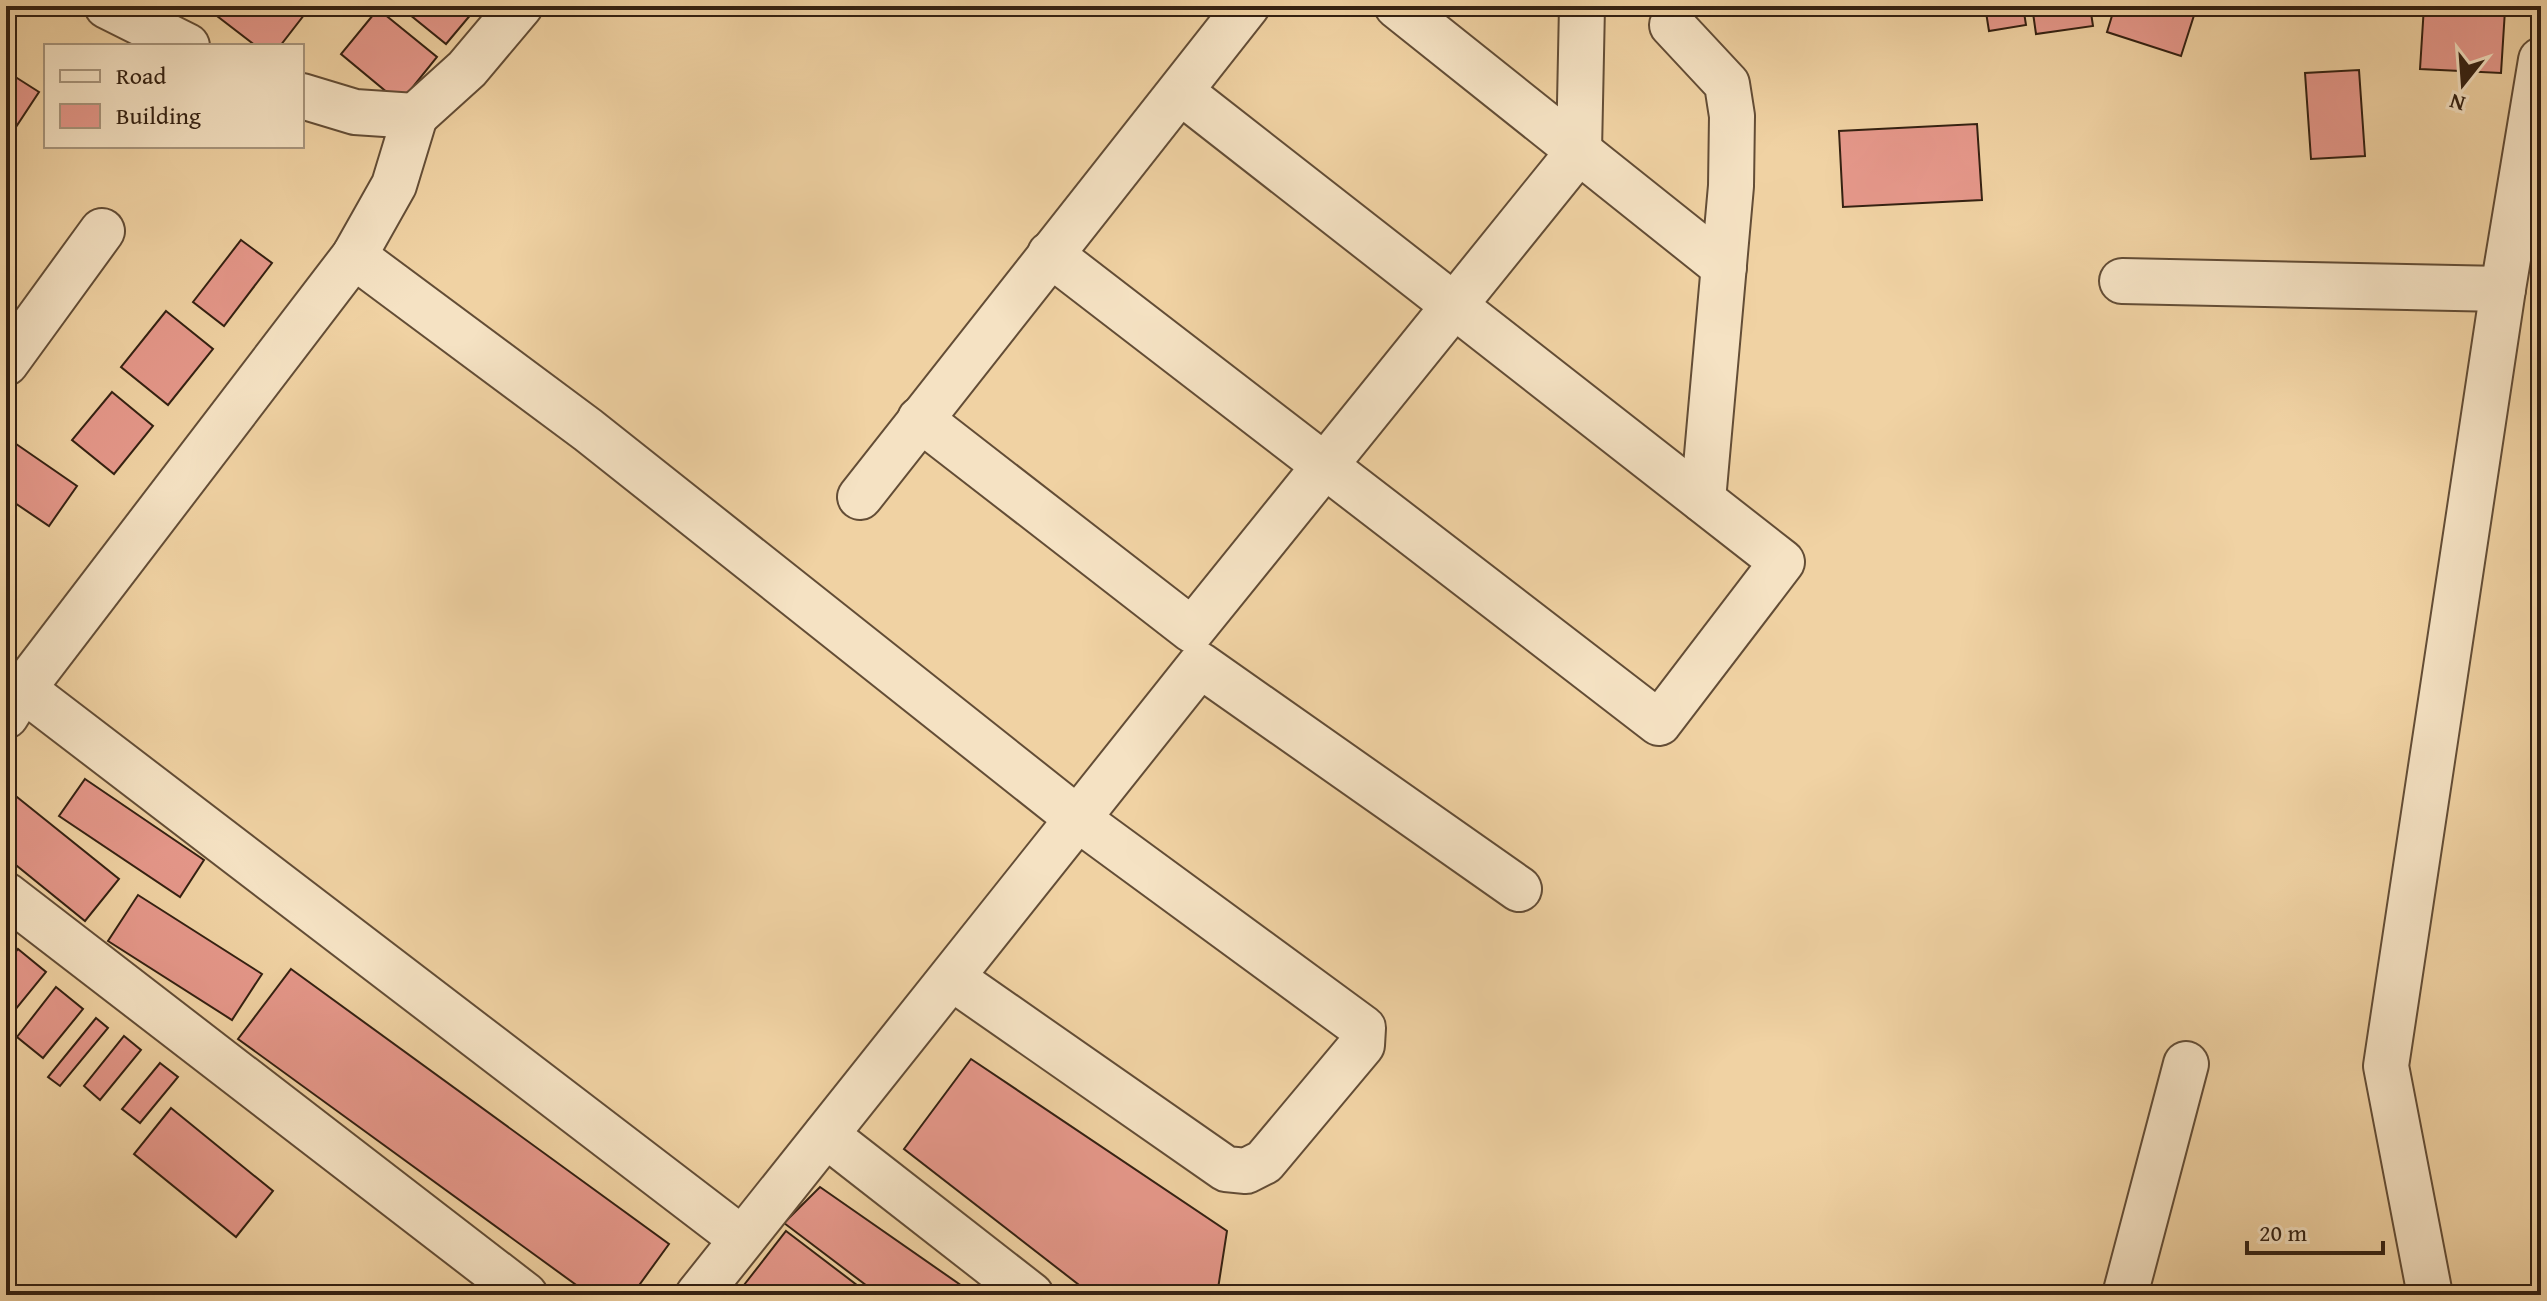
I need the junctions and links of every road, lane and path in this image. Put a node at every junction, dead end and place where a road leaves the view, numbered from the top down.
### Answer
1 (107, 6) edge
2 (520, 6) edge
3 (1247, 6) edge
4 (1397, 6) edge
5 (1582, 6) edge
6 (1672, 25) dead end
7 (183, 44) edge
8 (2541, 60) edge
9 (1181, 92) junction
10 (304, 97) edge
11 (415, 116) junction
12 (1579, 151) junction
13 (102, 231) dead end
14 (1050, 254) junction
15 (354, 256) junction
16 (1724, 267) junction
17 (2122, 281) dead end
18 (2503, 289) junction
19 (1454, 306) junction
20 (6, 363) edge
21 (920, 419) junction
22 (1325, 465) junction
23 (860, 497) dead end
24 (1703, 500) junction
25 (15, 702) edge
26 (1078, 819) junction
27 (1519, 889) dead end
28 (6, 895) edge
29 (952, 978) junction
30 (2186, 1064) dead end
31 (826, 1135) junction
32 (742, 1239) junction
33 (707, 1292) edge
34 (525, 1295) edge
35 (1031, 1295) edge
36 (2125, 1295) edge
37 (2430, 1295) edge

1 - 7 street
2 - 11 street
3 - 9 street
4 - 12 street
5 - 12 street
6 - 16 street
8 - 18 street
9 - 14 street
9 - 19 street
10 - 11 street
11 - 15 street
12 - 16 street
12 - 19 street
13 - 20 street
14 - 21 street
14 - 22 street
15 - 25 street
15 - 26 street
16 - 24 street
17 - 18 street
18 - 37 street
19 - 22 street
19 - 24 street
21 - 22 street
21 - 23 street
22 - 24 street
25 - 32 street
26 - 27 street
26 - 29 street
26 - 29 street
28 - 34 street
29 - 31 street
30 - 36 street
31 - 32 street
31 - 35 street
32 - 33 street

